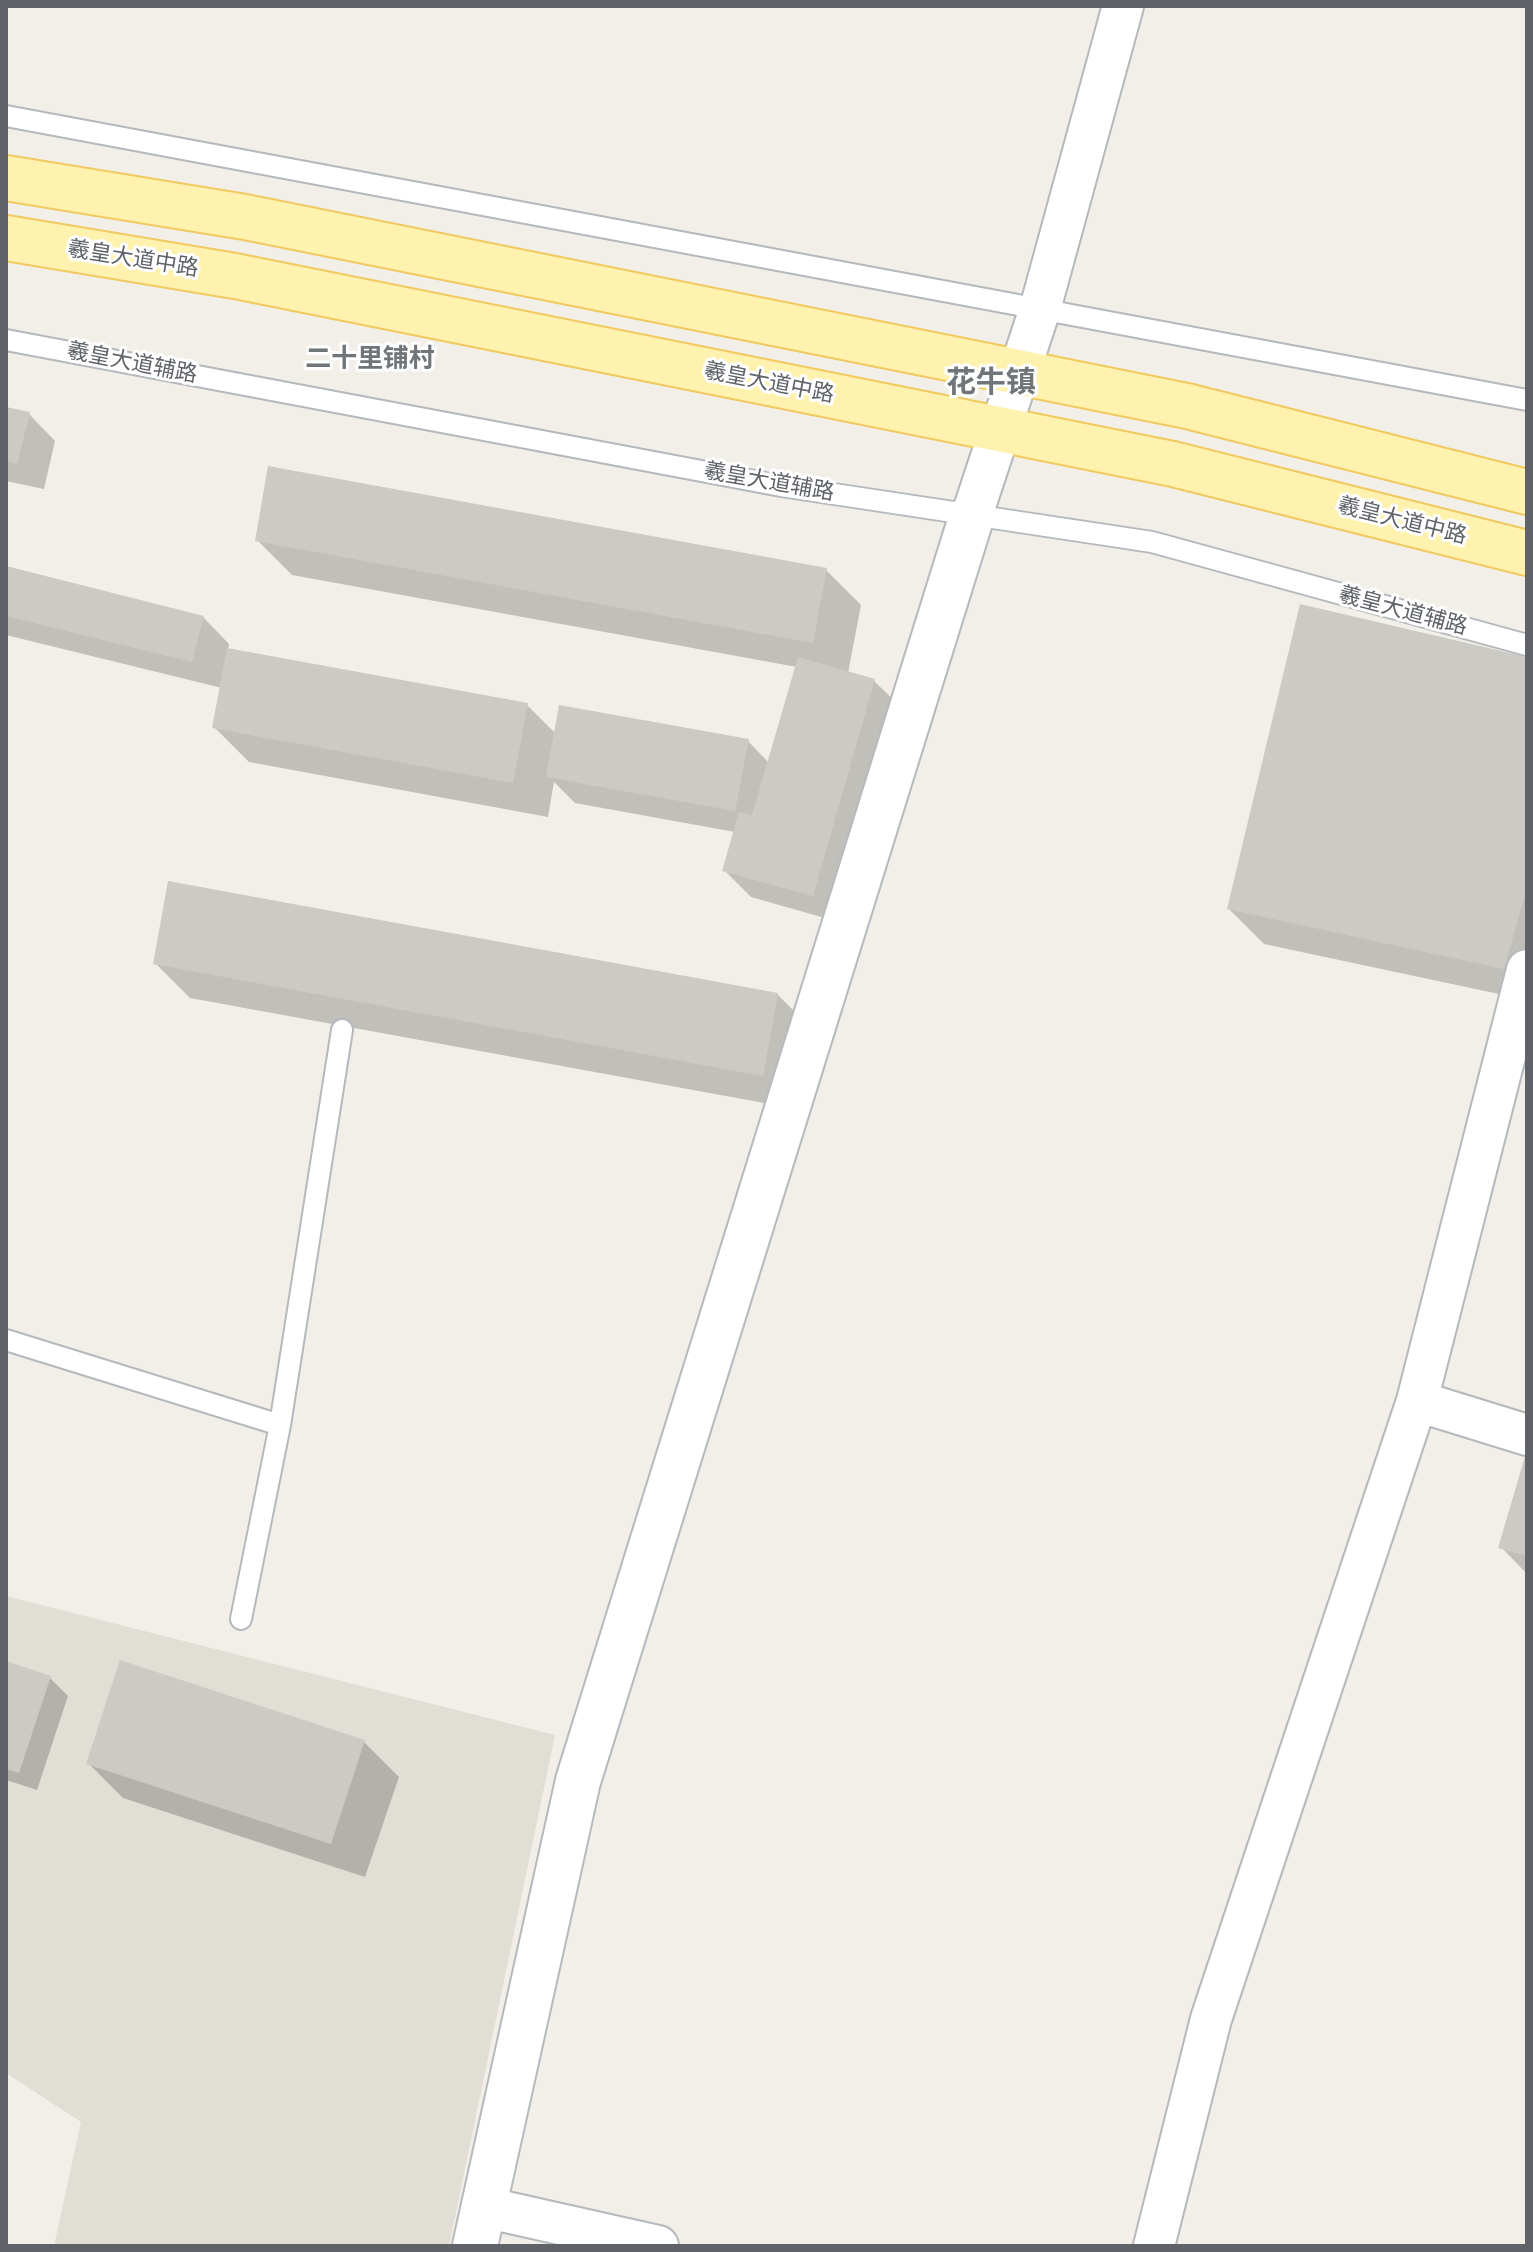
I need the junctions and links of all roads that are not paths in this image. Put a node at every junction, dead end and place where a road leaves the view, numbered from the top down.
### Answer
1 (1123, 6) edge
2 (6, 116) edge
3 (6, 178) edge
4 (6, 238) edge
5 (1040, 309) junction
6 (6, 340) edge
7 (1020, 372) junction
8 (1527, 400) edge
9 (1001, 430) junction
10 (1527, 492) edge
11 (972, 515) junction
12 (1527, 553) edge
13 (1527, 645) edge
14 (1527, 970) edge
15 (342, 1030) dead end
16 (6, 1340) edge
17 (1417, 1401) junction
18 (280, 1425) junction
19 (1527, 1435) edge
20 (241, 1619) dead end
21 (480, 2227) edge
22 (658, 2246) edge
23 (1154, 2246) edge

1 - 5 street
2 - 5 lane
3 - 7 main road
4 - 9 main road, 羲皇大道中路
5 - 7 street
5 - 8 lane
6 - 11 lane, 羲皇大道辅路
7 - 9 street
7 - 10 main road
9 - 11 street
9 - 12 main road, 羲皇大道中路
11 - 13 lane, 羲皇大道辅路
11 - 21 street
14 - 17 street
15 - 18 lane
16 - 18 lane
17 - 19 street
17 - 23 street
18 - 20 lane
21 - 22 street

